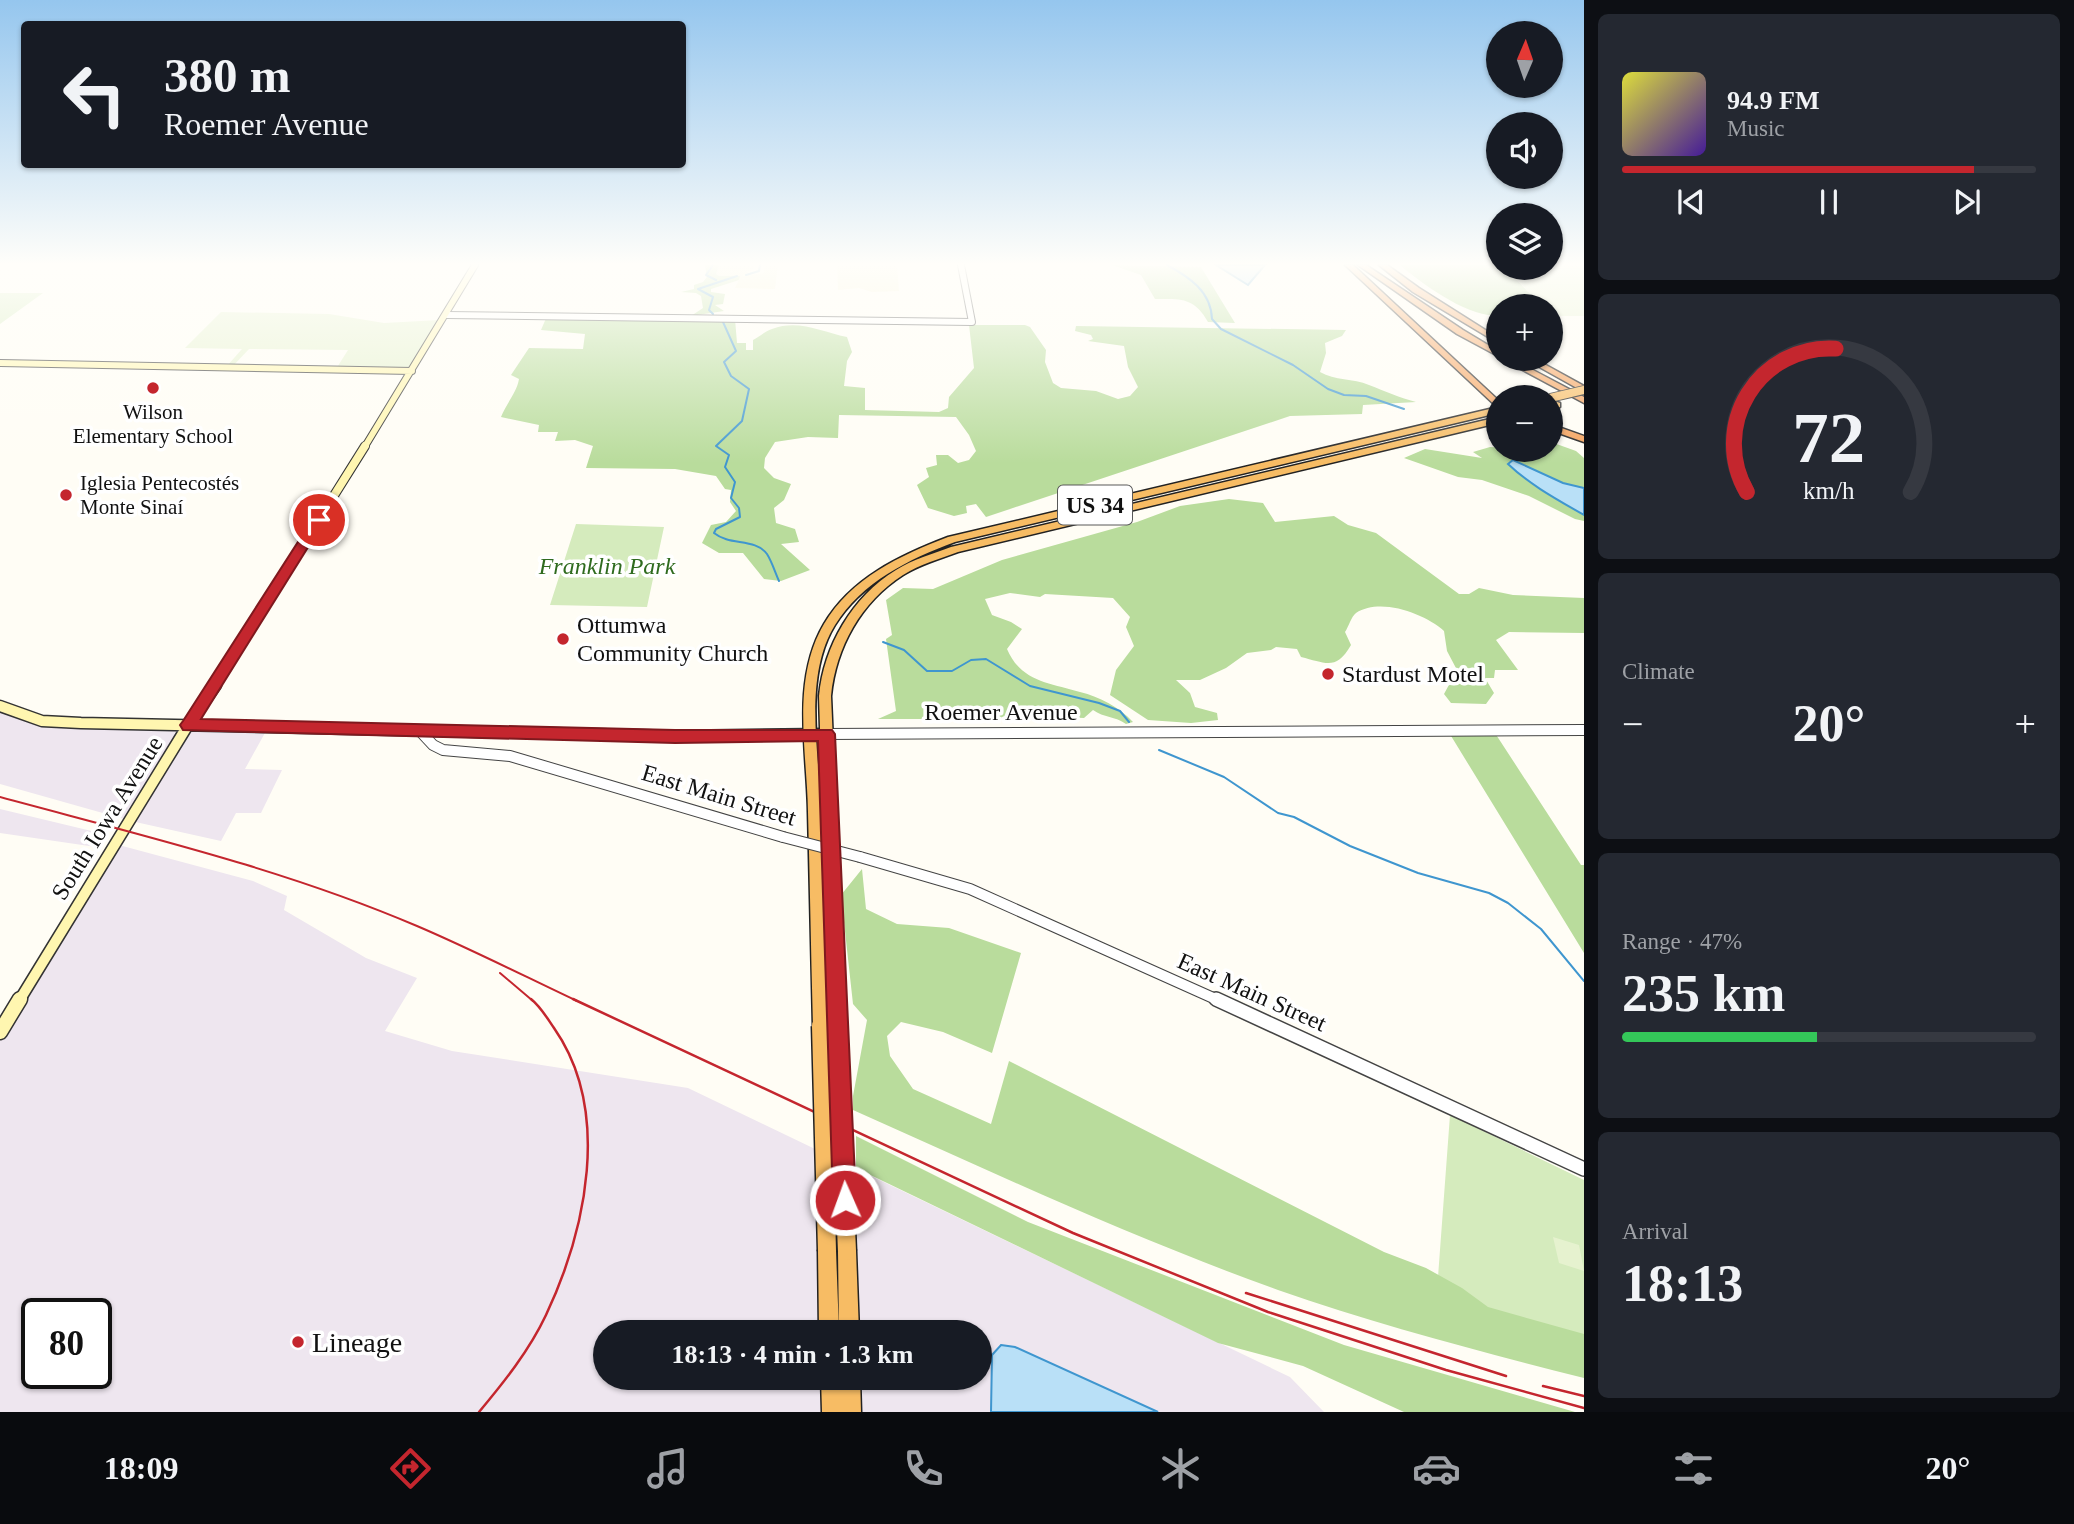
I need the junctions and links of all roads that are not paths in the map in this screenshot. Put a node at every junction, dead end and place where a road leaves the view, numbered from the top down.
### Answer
1 (437, 331) edge
2 (1418, 331) edge
3 (1458, 331) edge
4 (1486, 347) edge
5 (0, 363) edge
6 (412, 371) junction
7 (1529, 371) edge
8 (1551, 371) edge
9 (1584, 389) edge
10 (1486, 396) edge
11 (1563, 398) edge
12 (1584, 399) edge
13 (1563, 402) edge
14 (1486, 410) edge
15 (1486, 423) edge
16 (1563, 432) edge
17 (1584, 439) edge
18 (0, 706) edge
19 (188, 725) junction
20 (419, 730) junction
21 (1584, 730) edge
22 (826, 734) junction
23 (811, 735) junction
24 (829, 1024) junction
25 (0, 1032) edge
26 (1584, 1168) edge
27 (837, 1251) junction
28 (830, 1320) edge
29 (847, 1320) edge
30 (831, 1390) edge
31 (850, 1390) edge
32 (832, 1412) edge
33 (851, 1412) edge

1 - 6 main road, South Iowa Avenue
2 - 10 highway
3 - 4 highway
5 - 6 main road
6 - 19 main road, South Iowa Avenue
7 - 12 highway
8 - 9 highway
9 - 11 highway, bridge
12 - 13 highway
14 - 23 highway, US 34
15 - 22 highway, US 34
16 - 17 highway
18 - 19 main road
19 - 20 main road
19 - 25 main road, South Iowa Avenue
20 - 23 main road, Roemer Avenue
20 - 26 street, East Main Street, bridge
21 - 22 street, Roemer Avenue
22 - 23 main road, Roemer Avenue
22 - 24 highway, US 34
23 - 24 highway, US 34
24 - 27 highway, US 34, bridge
27 - 28 highway, US 34
27 - 29 highway, US 34
30 - 32 highway
31 - 33 highway

